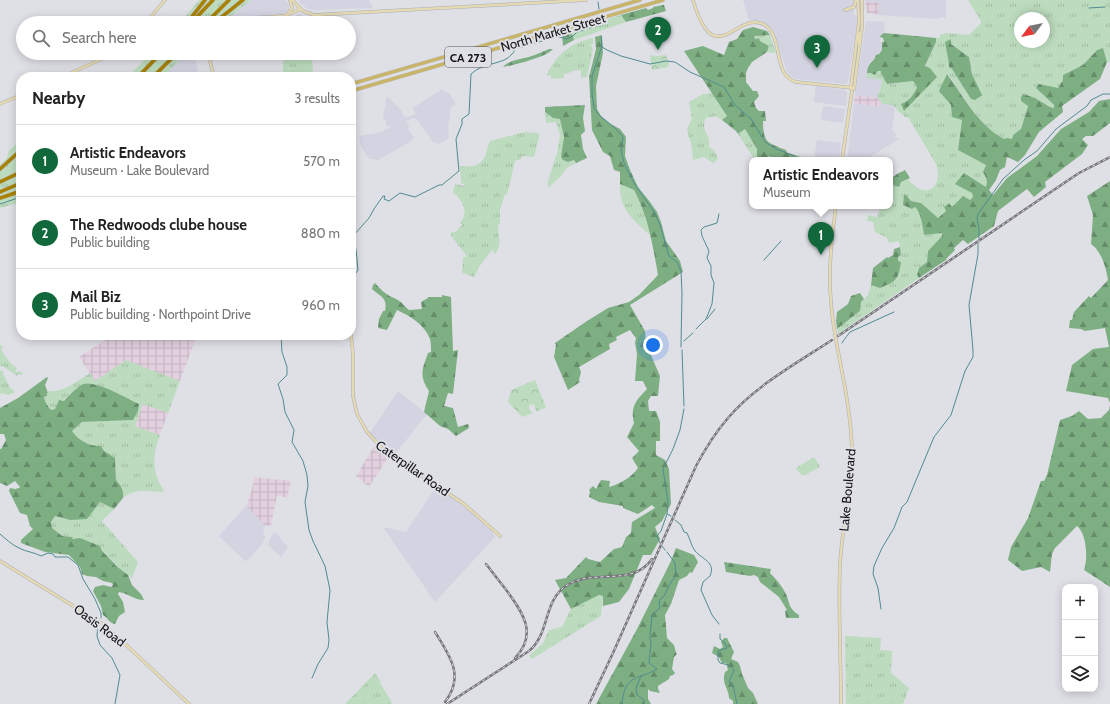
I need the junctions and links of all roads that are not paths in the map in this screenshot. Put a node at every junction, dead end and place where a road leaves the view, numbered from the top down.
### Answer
1 (165, 0) edge
2 (205, 0) edge
3 (213, 0) edge
4 (229, 0) edge
5 (243, 0) edge
6 (291, 0) edge
7 (586, 0) edge
8 (640, 0) edge
9 (663, 0) edge
10 (693, 0) edge
11 (857, 0) edge
12 (862, 0) edge
13 (302, 9) junction
14 (845, 10) dead end
15 (152, 16) edge
16 (192, 16) edge
17 (198, 16) edge
18 (213, 16) edge
19 (223, 16) edge
20 (286, 16) joint
21 (858, 31) junction
22 (860, 44) junction
23 (856, 47) junction
24 (858, 57) junction
25 (854, 58) junction
26 (100, 60) edge
27 (154, 60) edge
28 (170, 60) edge
29 (210, 60) edge
30 (73, 72) edge
31 (143, 72) edge
32 (158, 72) edge
33 (213, 72) edge
34 (856, 72) junction
35 (356, 83) edge
36 (852, 89) junction
37 (356, 90) edge
38 (16, 97) edge
39 (0, 104) edge
40 (16, 155) edge
41 (842, 157) edge
42 (0, 169) edge
43 (16, 174) edge
44 (0, 182) edge
45 (16, 185) edge
46 (0, 192) edge
47 (16, 193) edge
48 (0, 198) edge
49 (836, 209) edge
50 (351, 340) edge
51 (500, 536) dead end
52 (0, 561) edge
53 (189, 704) edge
54 (841, 704) edge

1 - 15 main road
2 - 16 highway
3 - 17 highway
4 - 18 highway
5 - 19 highway
6 - 13 main road
6 - 20 main road
7 - 13 main road
8 - 35 main road, North Market Street / CA 273
9 - 37 main road, North Market Street / CA 273
10 - 36 main road
11 - 14 main road
11 - 21 main road
12 - 22 main road
13 - 20 main road
21 - 22 main road
21 - 23 main road
22 - 24 main road
23 - 24 main road
23 - 25 main road
24 - 34 main road
25 - 34 main road
25 - 36 main road
26 - 30 main road
27 - 31 highway
28 - 32 highway
29 - 33 main road
34 - 36 main road
36 - 41 main road
38 - 39 main road
40 - 42 highway
43 - 44 highway
45 - 46 highway
47 - 48 highway
49 - 54 main road, Lake Boulevard, bridge
50 - 51 main road, Caterpillar Road
52 - 53 main road, Oasis Road

